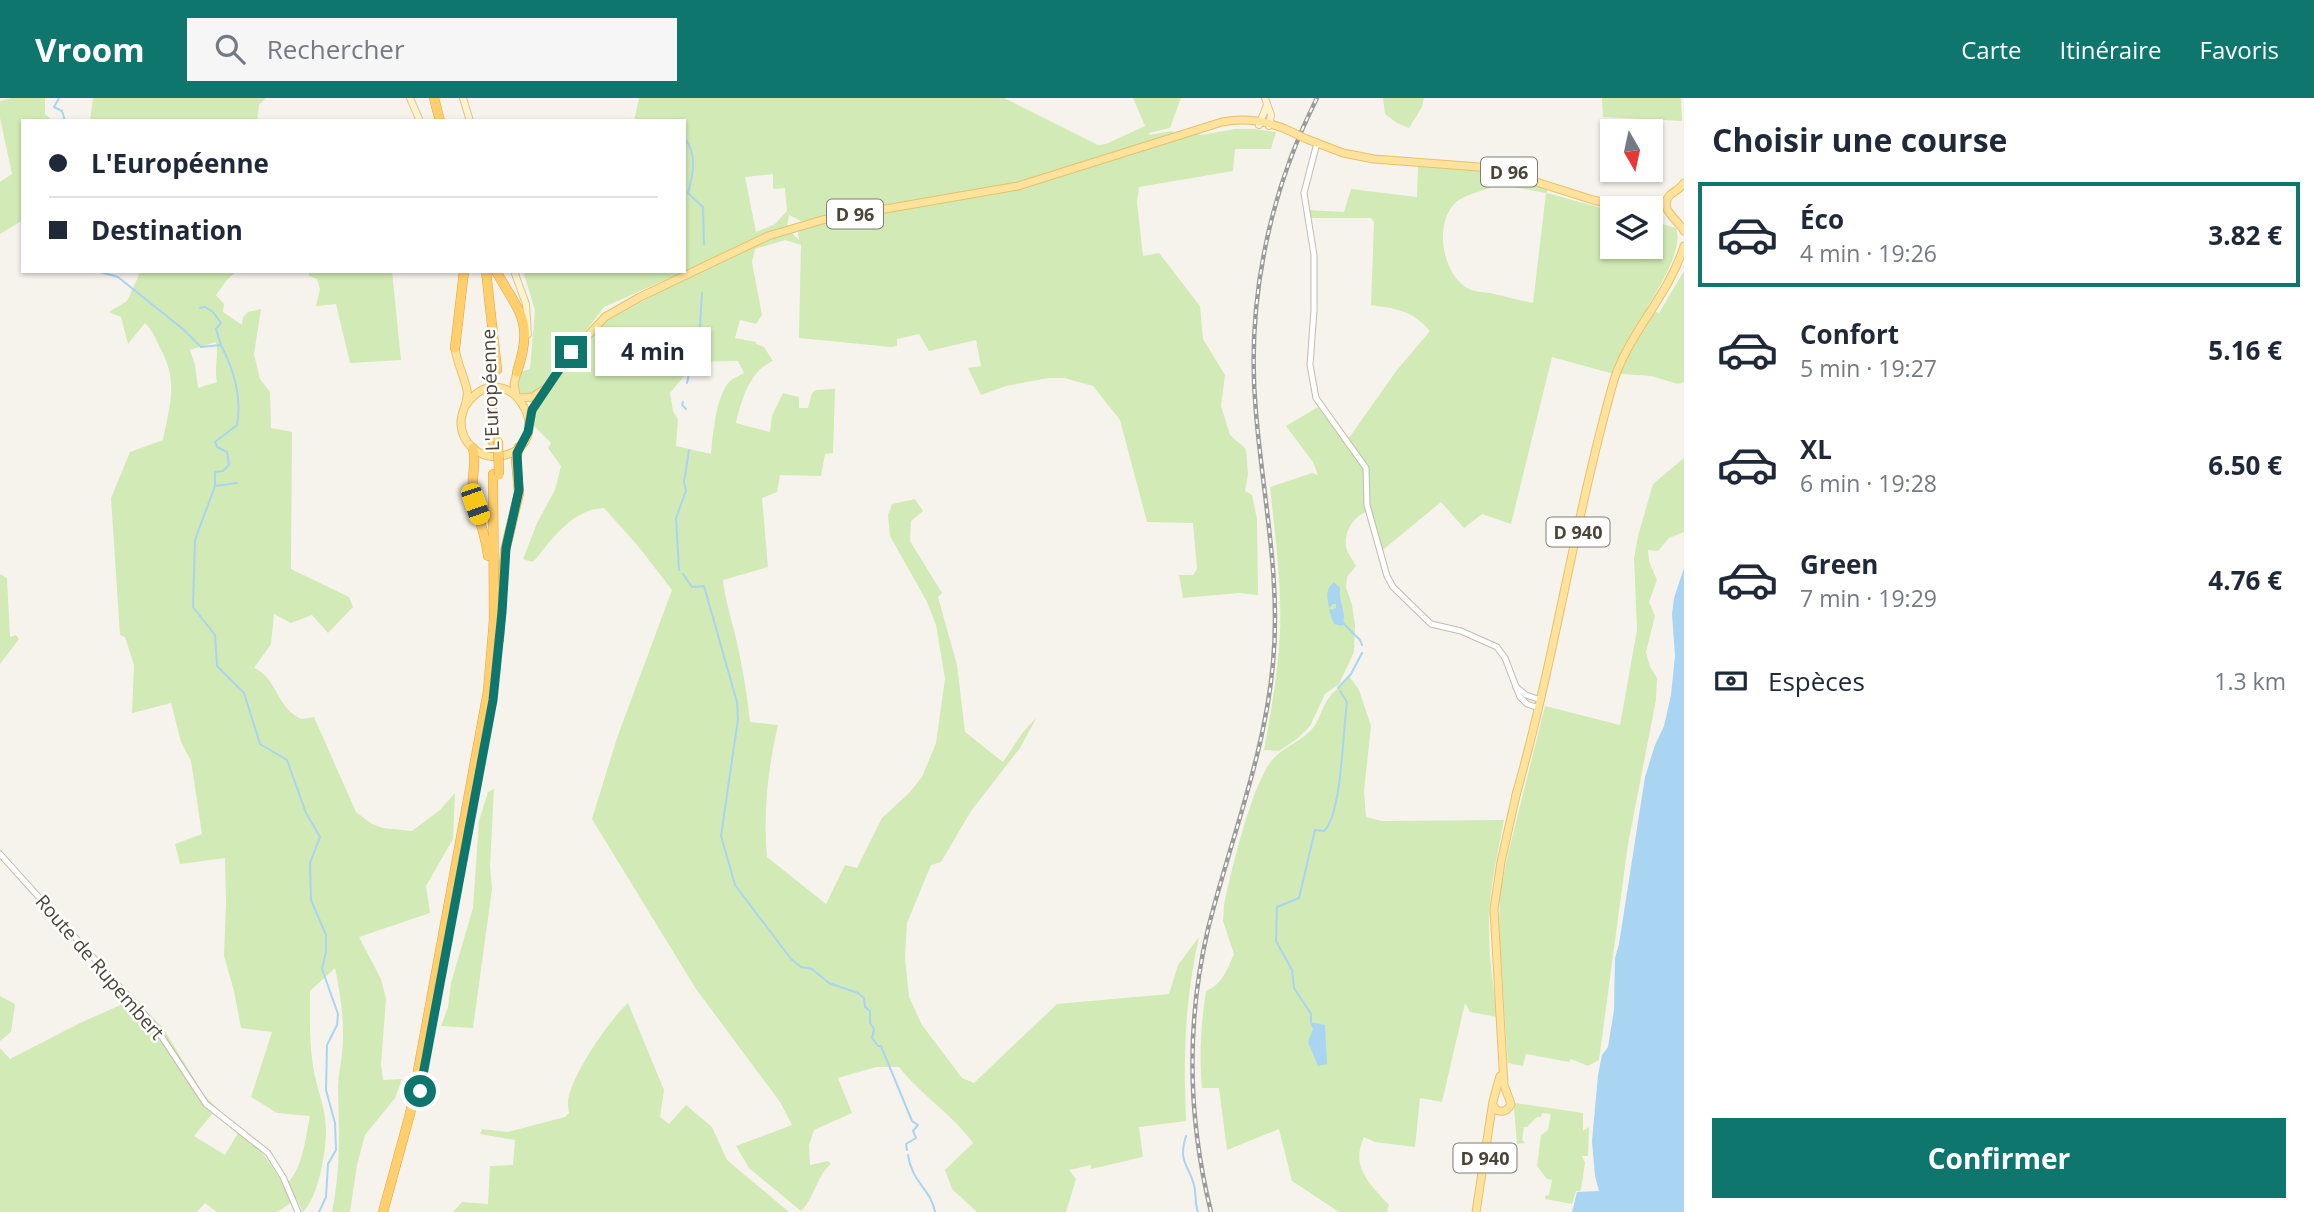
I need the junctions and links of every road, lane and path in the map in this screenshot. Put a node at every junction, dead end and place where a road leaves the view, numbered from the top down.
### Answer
1 (410, 98) edge
2 (434, 98) edge
3 (440, 98) edge
4 (463, 98) edge
5 (1266, 101) edge
6 (419, 119) edge
7 (439, 119) edge
8 (446, 119) edge
9 (469, 119) edge
10 (1260, 123) junction
11 (1269, 125) junction
12 (1317, 143) junction
13 (1684, 183) edge
14 (1680, 192) edge
15 (1600, 201) edge
16 (1666, 202) junction
17 (1663, 203) edge
18 (1663, 214) edge
19 (1672, 216) junction
20 (1684, 219) edge
21 (1684, 231) edge
22 (1684, 246) edge
23 (1684, 258) edge
24 (461, 273) edge
25 (480, 273) edge
26 (486, 273) edge
27 (497, 273) edge
28 (515, 273) edge
29 (1643, 323) junction
30 (455, 348) joint
31 (494, 369) junction
32 (517, 372) junction
33 (550, 382) junction
34 (518, 397) junction
35 (466, 405) junction
36 (529, 418) junction
37 (519, 447) junction
38 (473, 449) junction
39 (496, 475) junction
40 (494, 600) junction
41 (499, 640) junction
42 (1538, 704) junction
43 (0, 854) edge
44 (1502, 1058) junction
45 (1496, 1096) junction
46 (1507, 1096) junction
47 (1493, 1105) junction
48 (1502, 1112) junction
49 (298, 1212) edge
50 (383, 1212) edge
51 (389, 1212) edge
52 (1478, 1212) edge

1 - 6 main road
2 - 7 highway
3 - 8 highway
4 - 9 main road
5 - 10 main road
5 - 11 main road
10 - 11 main road, D 96
10 - 33 main road, D 96
11 - 12 main road, D 96, bridge
12 - 15 main road, D 96
12 - 42 street
13 - 14 main road
14 - 16 main road
16 - 17 main road, D 96
16 - 19 main road
18 - 19 main road
19 - 20 main road
19 - 21 main road
22 - 29 main road, D 940
23 - 29 main road, D 940
24 - 30 highway
25 - 31 highway, L'Européenne
26 - 31 highway, L'Européenne
27 - 32 highway
28 - 32 main road
29 - 42 main road, D 940
30 - 35 main road
31 - 39 highway, L'Européenne
32 - 34 main road
33 - 34 main road, D 96
33 - 36 main road, D 96
34 - 35 main road
34 - 36 main road
35 - 38 main road
36 - 37 main road
37 - 38 main road
37 - 41 highway
38 - 40 highway
39 - 40 highway, L'Européenne
39 - 41 highway, L'Européenne
40 - 50 highway, L'Européenne
41 - 51 highway, L'Européenne
42 - 44 main road, D 940
43 - 49 street, Route de Rupembert
44 - 45 main road, D 940
44 - 46 main road, D 940
45 - 46 main road
45 - 47 main road
46 - 48 main road
47 - 48 main road
47 - 52 main road, D 940
48 - 52 main road, D 940

